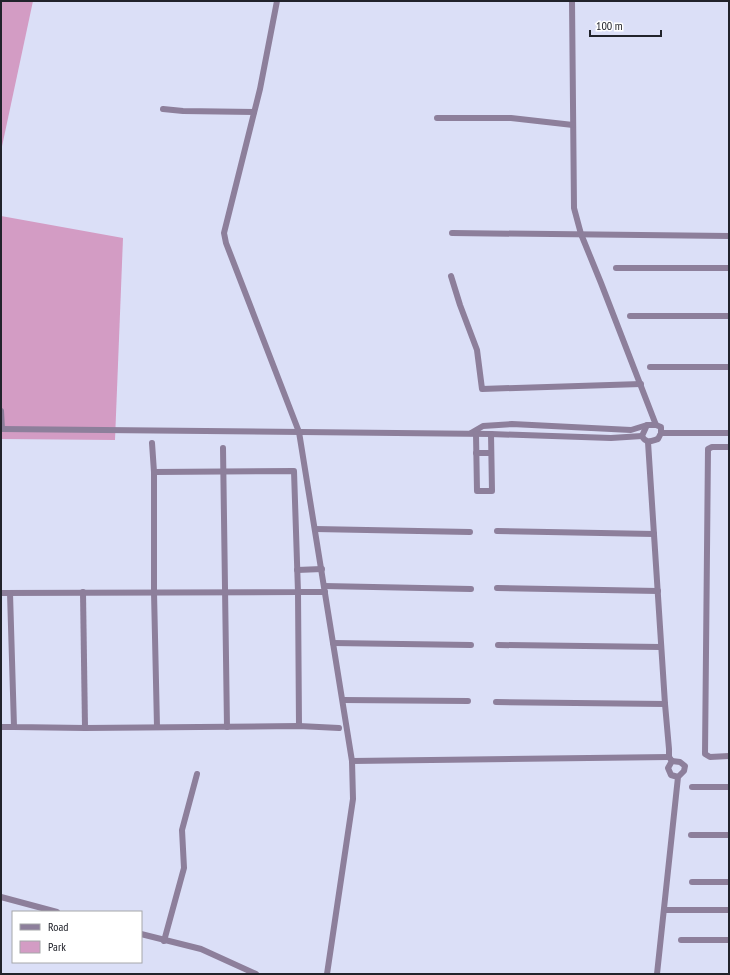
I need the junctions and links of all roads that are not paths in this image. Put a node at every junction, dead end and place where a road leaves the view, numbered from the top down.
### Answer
1 (278, 1) edge
2 (572, 1) edge
3 (163, 109) dead end
4 (254, 112) junction
5 (437, 118) dead end
6 (573, 125) junction
7 (452, 233) dead end
8 (581, 234) junction
9 (729, 236) edge
10 (616, 268) dead end
11 (729, 268) edge
12 (451, 276) dead end
13 (630, 316) dead end
14 (729, 316) edge
15 (650, 367) dead end
16 (729, 367) edge
17 (641, 384) junction
18 (1, 411) edge
19 (647, 425) junction
20 (656, 425) junction
21 (2, 428) edge
22 (299, 432) junction
23 (661, 432) junction
24 (729, 433) edge
25 (472, 434) junction
26 (491, 434) junction
27 (642, 436) junction
28 (648, 442) junction
29 (152, 443) dead end
30 (729, 447) edge
31 (224, 448) dead end
32 (476, 453) junction
33 (491, 453) junction
34 (224, 471) junction
35 (154, 472) junction
36 (315, 529) junction
37 (497, 531) dead end
38 (470, 532) dead end
39 (654, 534) junction
40 (322, 569) junction
41 (298, 570) junction
42 (497, 588) dead end
43 (325, 589) junction
44 (471, 589) dead end
45 (658, 591) junction
46 (83, 592) junction
47 (154, 592) junction
48 (225, 592) junction
49 (298, 592) junction
50 (1, 593) edge
51 (10, 593) junction
52 (333, 643) junction
53 (470, 645) dead end
54 (498, 645) dead end
55 (661, 647) junction
56 (342, 700) junction
57 (468, 701) dead end
58 (496, 702) dead end
59 (665, 704) junction
60 (299, 726) junction
61 (1, 727) edge
62 (14, 727) junction
63 (157, 727) junction
64 (227, 727) junction
65 (85, 728) junction
66 (339, 728) dead end
67 (729, 756) edge
68 (670, 759) junction
69 (352, 761) junction
70 (197, 774) dead end
71 (678, 776) junction
72 (692, 787) dead end
73 (729, 787) edge
74 (691, 835) dead end
75 (729, 835) edge
76 (692, 882) dead end
77 (729, 882) edge
78 (1, 897) edge
79 (664, 910) junction
80 (729, 910) edge
81 (53, 911) edge
82 (142, 934) edge
83 (164, 940) junction
84 (681, 940) dead end
85 (729, 940) edge
86 (256, 974) edge
87 (326, 974) edge
88 (657, 974) edge

1 - 4 street
2 - 6 street
3 - 4 street
4 - 22 street
5 - 6 street
6 - 8 street
7 - 8 street
8 - 9 street
8 - 17 street
10 - 11 street
12 - 17 street
13 - 14 street
15 - 16 street
17 - 20 street
18 - 21 street
19 - 20 street
19 - 25 street
19 - 27 street
20 - 23 street
21 - 22 street
22 - 25 street
22 - 36 street
23 - 24 street
23 - 28 street
25 - 26 street
25 - 32 street
26 - 27 street
26 - 33 street
27 - 28 street
28 - 39 street
29 - 35 street
30 - 67 street
31 - 34 street
32 - 33 street
32 - 33 street
34 - 35 street
34 - 41 street
34 - 48 street
35 - 47 street
36 - 38 street
36 - 40 street
37 - 39 street
39 - 45 street
40 - 41 street
40 - 43 street
41 - 49 street
42 - 45 street
43 - 44 street
43 - 49 street
43 - 52 street
45 - 55 street
46 - 47 street
46 - 51 street
46 - 65 street
47 - 48 street
47 - 63 street
48 - 49 street
48 - 64 street
49 - 60 street
50 - 51 street
51 - 62 street
52 - 53 street
52 - 56 street
54 - 55 street
55 - 59 street
56 - 57 street
56 - 69 street
58 - 59 street
59 - 68 street
60 - 64 street
60 - 66 street
61 - 62 street
62 - 65 street
63 - 64 street
63 - 65 street
68 - 69 street
68 - 71 street
68 - 71 street
69 - 87 street
70 - 83 street
71 - 79 street
72 - 73 street
74 - 75 street
76 - 77 street
78 - 81 street
79 - 80 street
79 - 88 street
82 - 83 street
83 - 86 street
84 - 85 street

